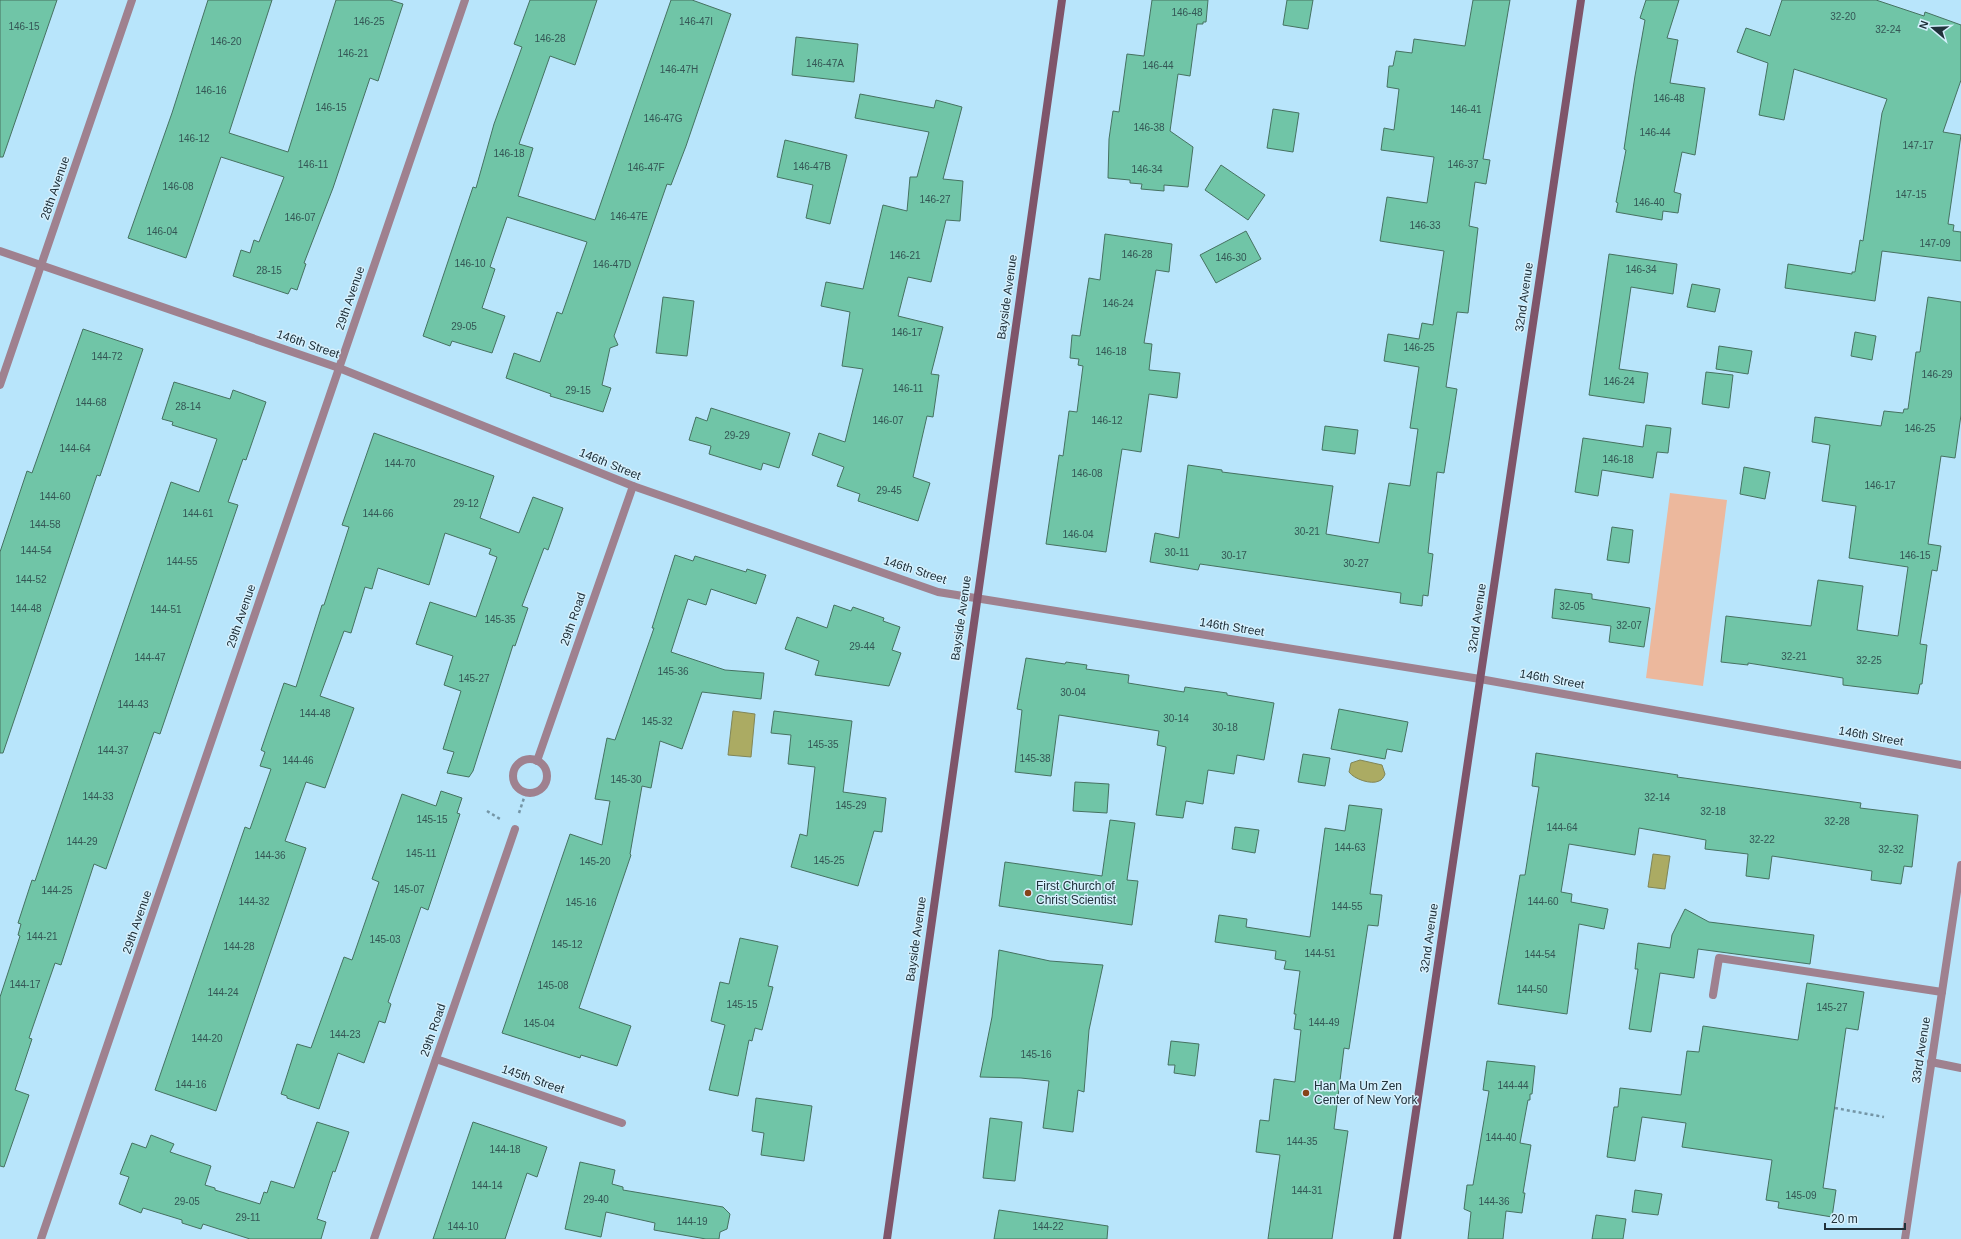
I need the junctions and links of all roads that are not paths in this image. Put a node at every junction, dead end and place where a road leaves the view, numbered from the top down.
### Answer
1 (132, 0) edge
2 (465, 0) edge
3 (1062, 0) edge
4 (1581, 0) edge
5 (0, 251) edge
6 (41, 265) junction
7 (339, 368) junction
8 (0, 385) edge
9 (632, 486) junction
10 (976, 598) junction
11 (1480, 679) junction
12 (537, 761) junction
13 (1961, 765) edge
14 (515, 828) dead end
15 (1961, 865) edge
16 (1942, 992) junction
17 (1713, 995) dead end
18 (436, 1058) junction
19 (1931, 1062) junction
20 (1961, 1068) edge
21 (622, 1123) dead end
22 (41, 1239) edge
23 (374, 1239) edge
24 (887, 1239) edge
25 (1397, 1239) edge
26 (1905, 1239) edge

1 - 6 street, 28th Avenue
2 - 7 street, 29th Avenue
3 - 10 street, Bayside Avenue
4 - 11 street, 32nd Avenue
5 - 6 street, 146th Street
6 - 7 street, 146th Street
6 - 8 street, 28th Avenue
7 - 9 street, 146th Street
7 - 22 street, 29th Avenue
9 - 10 street, 146th Street
9 - 12 street, 29th Road
10 - 11 street, 146th Street
10 - 24 street, Bayside Avenue
11 - 13 street, 146th Street
11 - 25 street, 32nd Avenue
12 - 12 street
14 - 18 street, 29th Road
15 - 16 street, 33rd Avenue
16 - 17 street
16 - 19 street, 33rd Avenue
18 - 21 street, 145th Street
18 - 23 street, 29th Road
19 - 20 street
19 - 26 street, 33rd Avenue

